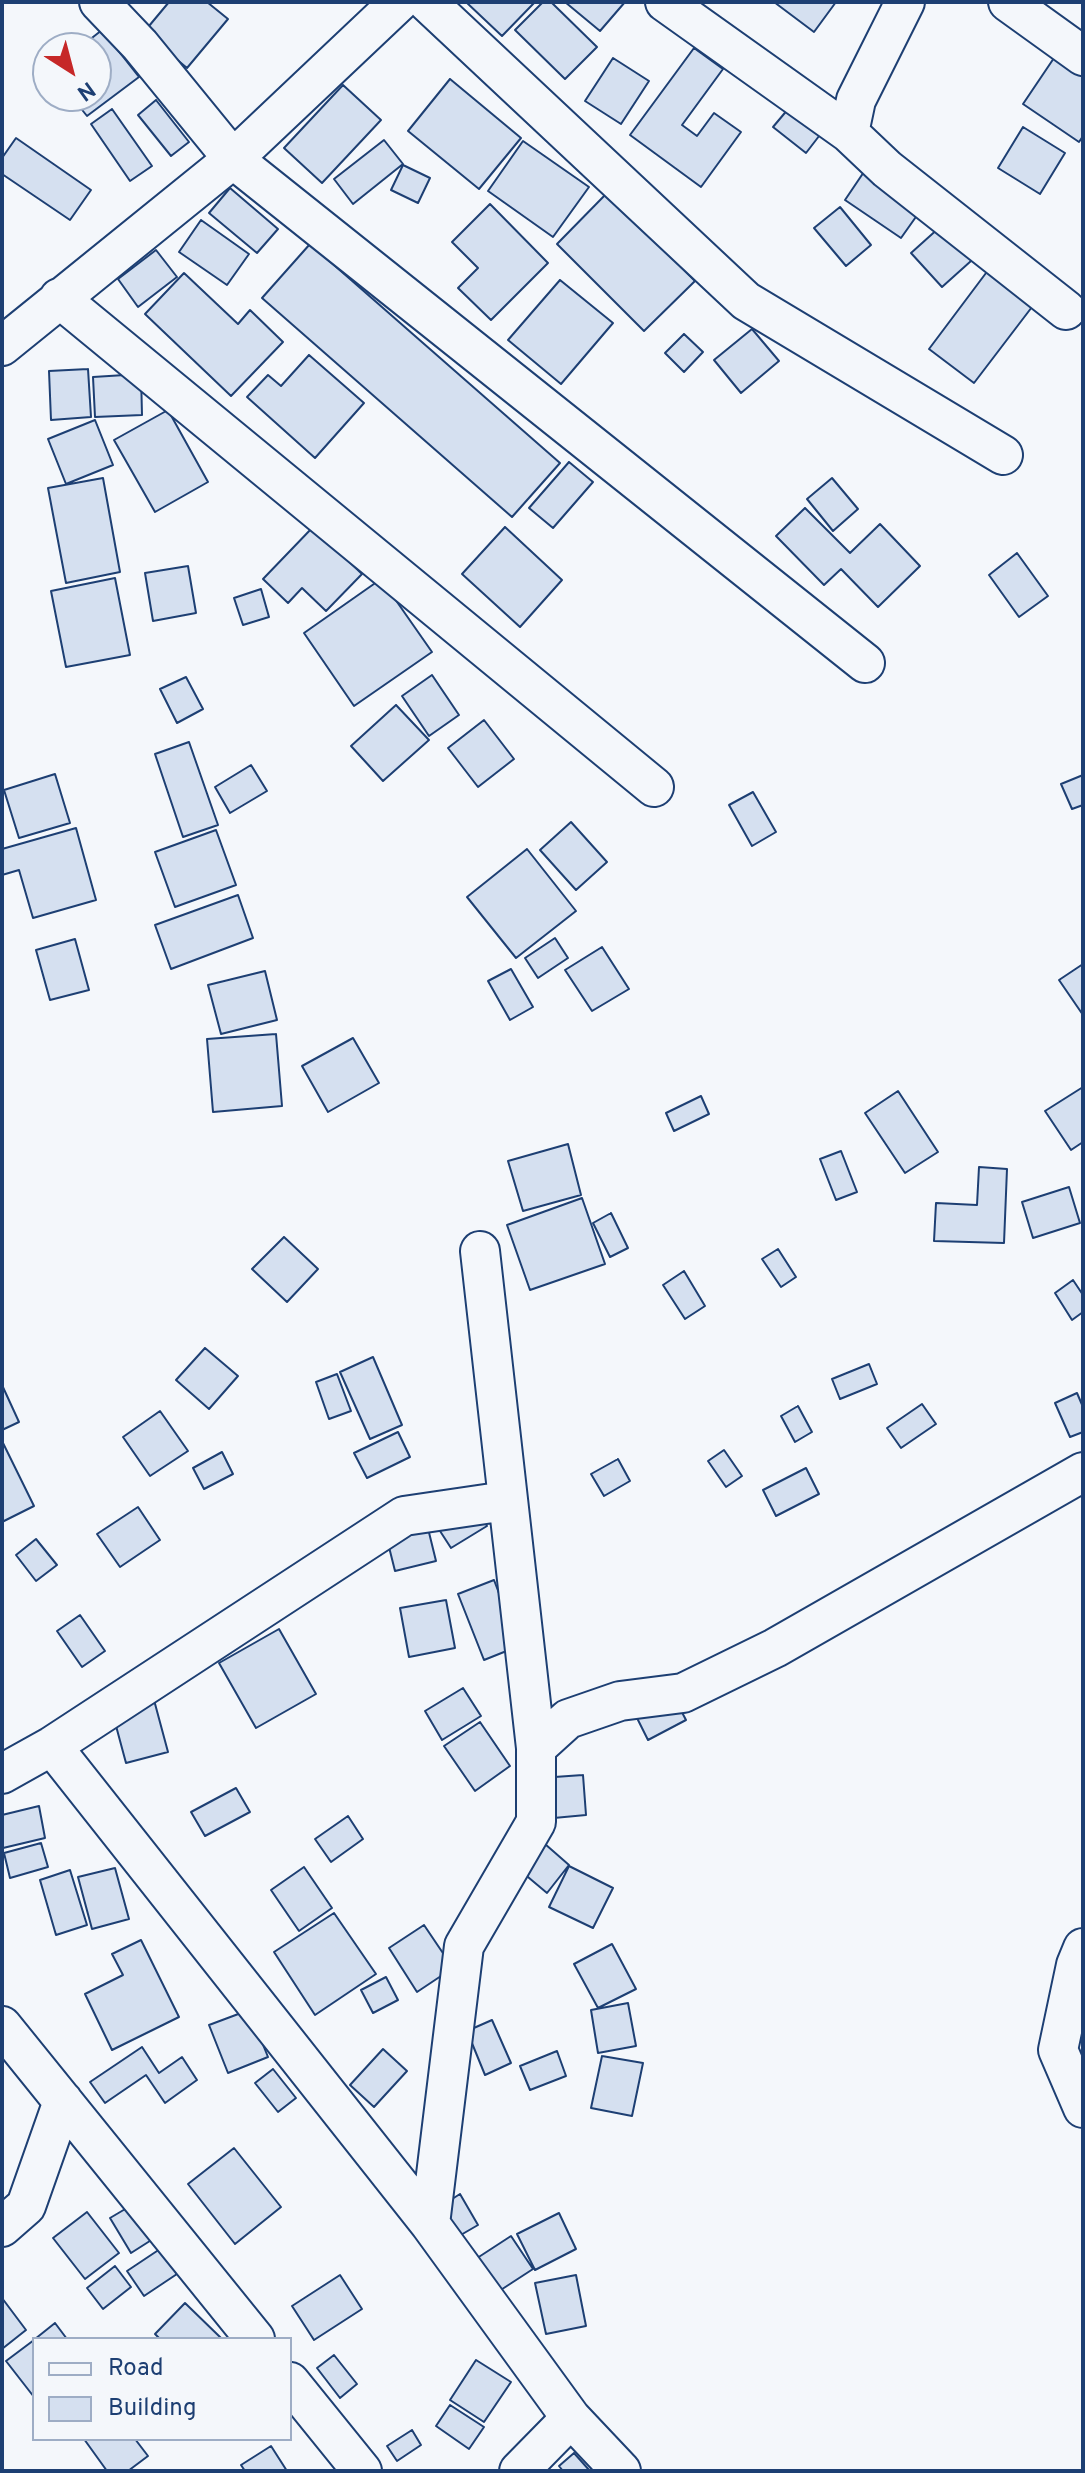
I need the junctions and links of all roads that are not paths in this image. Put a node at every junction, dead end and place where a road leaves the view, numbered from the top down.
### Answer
1 (99, 2) edge
2 (399, 2) edge
3 (427, 2) edge
4 (665, 2) edge
5 (905, 2) edge
6 (1008, 2) edge
7 (1083, 56) edge
8 (849, 133) junction
9 (233, 159) junction
10 (59, 298) junction
11 (1066, 310) dead end
12 (2, 346) edge
13 (1003, 455) dead end
14 (865, 663) dead end
15 (654, 787) dead end
16 (480, 1251) dead end
17 (1083, 1472) edge
18 (506, 1501) junction
19 (52, 1746) junction
20 (536, 1748) junction
21 (2, 1774) edge
22 (1083, 1948) edge
23 (2, 2026) edge
24 (63, 2101) junction
25 (1083, 2108) edge
26 (430, 2224) junction
27 (2, 2227) edge
28 (253, 2337) edge
29 (292, 2384) edge
30 (571, 2418) junction
31 (362, 2471) edge
32 (519, 2471) edge
33 (621, 2471) edge

1 - 9 street
2 - 9 street
3 - 13 street
4 - 8 street
5 - 8 street
6 - 7 street
8 - 11 street
9 - 10 street
9 - 14 street
10 - 12 street
10 - 15 street
16 - 18 street
17 - 20 street
18 - 19 street
18 - 20 street
19 - 21 street
19 - 26 street
20 - 26 street
22 - 25 street
23 - 24 street
24 - 27 street
24 - 28 street
26 - 30 street
29 - 31 street
30 - 32 street
30 - 33 street

